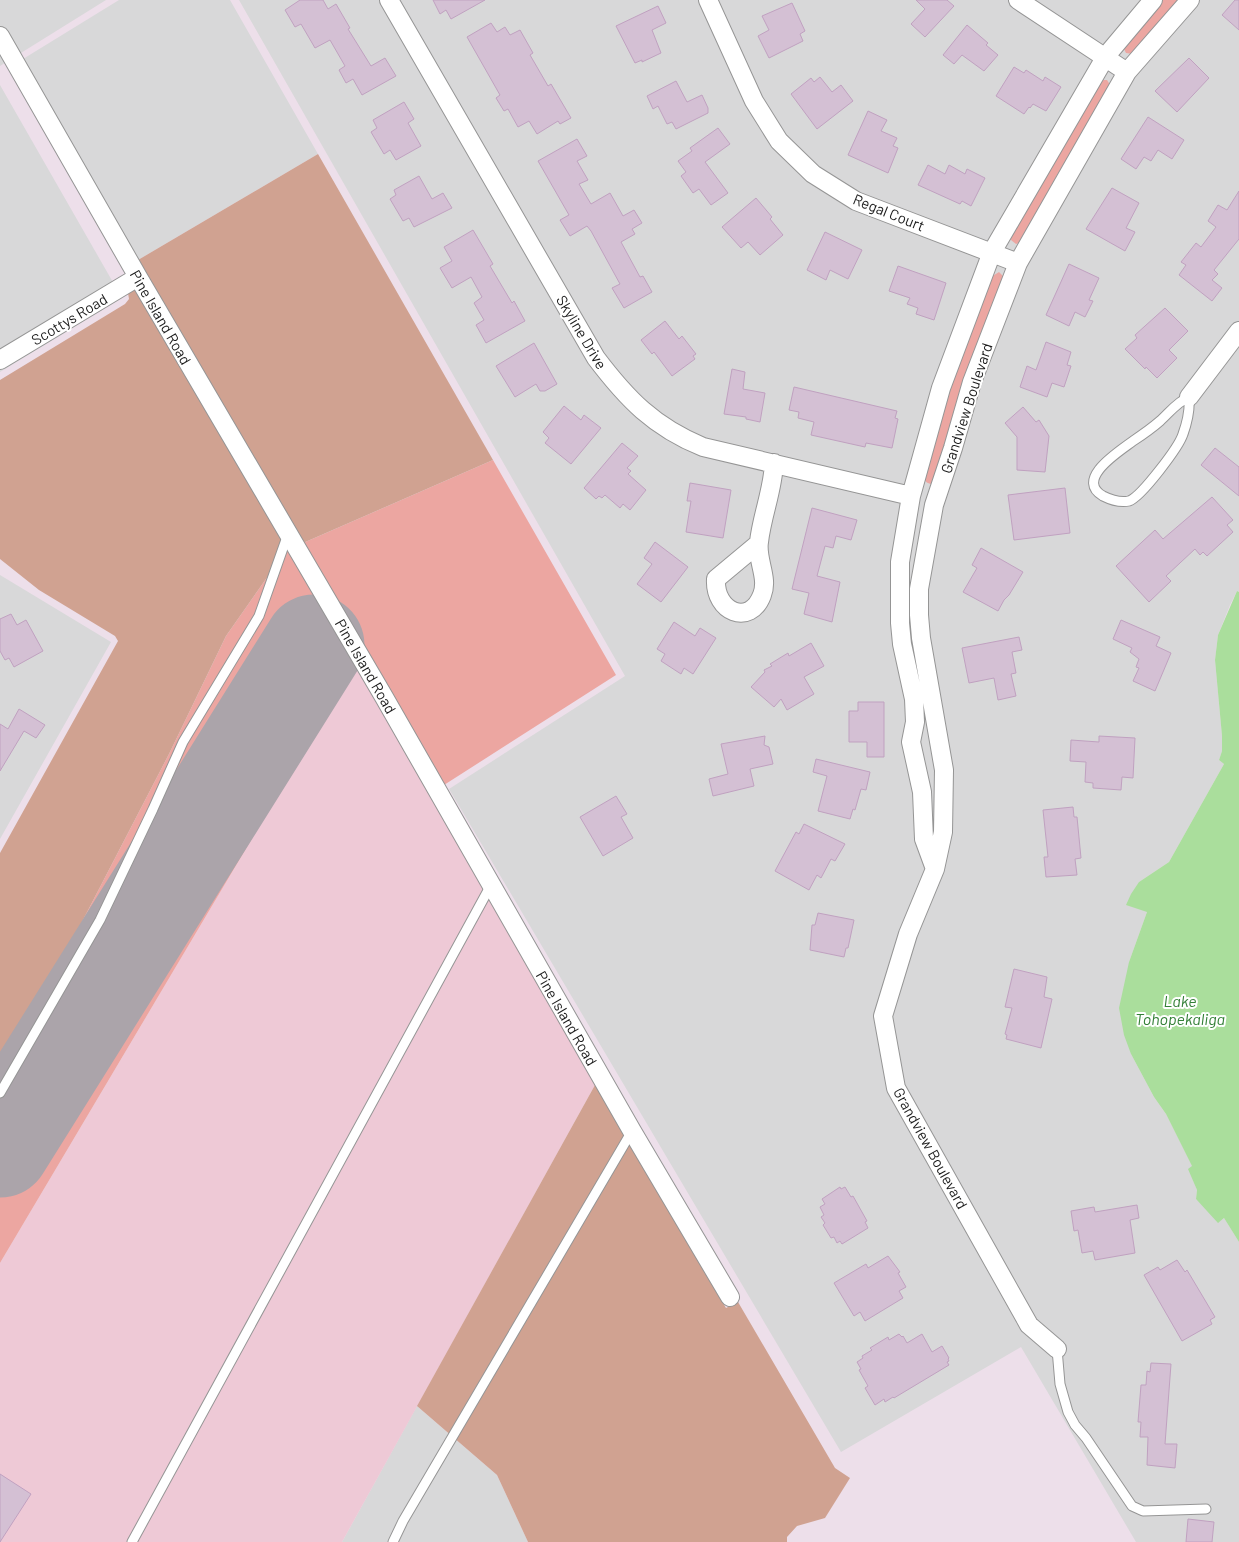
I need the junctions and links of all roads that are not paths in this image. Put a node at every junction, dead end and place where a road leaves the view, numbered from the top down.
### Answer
1 (389, 0) edge
2 (1018, 0) edge
3 (1153, 0) edge
4 (1190, 0) edge
5 (709, 1) edge
6 (0, 36) edge
7 (1106, 56) junction
8 (1127, 72) junction
9 (992, 252) junction
10 (1018, 263) junction
11 (138, 278) junction
12 (1239, 331) edge
13 (0, 360) edge
14 (1189, 397) junction
15 (774, 463) junction
16 (911, 496) junction
17 (288, 534) junction
18 (758, 544) dead end
19 (935, 869) junction
20 (491, 885) junction
21 (0, 1093) edge
22 (632, 1131) junction
23 (730, 1297) dead end
24 (1057, 1349) joint
25 (1206, 1509) dead end
26 (132, 1542) edge
27 (393, 1542) edge

1 - 15 street, Skyline Drive
2 - 7 street
3 - 7 street, Grandview Boulevard
4 - 8 street, Grandview Boulevard
5 - 9 street, Regal Court
6 - 11 street, Pine Island Road
7 - 8 street
7 - 9 street, Grandview Boulevard
8 - 10 street, Grandview Boulevard
9 - 10 street, Regal Court
9 - 16 street, Grandview Boulevard
10 - 19 street, Grandview Boulevard
11 - 13 street, Scottys Road
11 - 17 street, Pine Island Road
12 - 14 street
14 - 14 lane
15 - 16 street, Skyline Drive
15 - 18 street
16 - 19 street, Grandview Boulevard
17 - 20 street, Pine Island Road
17 - 21 lane
19 - 24 street, Grandview Boulevard
20 - 22 street, Pine Island Road
20 - 26 lane
22 - 23 street, Pine Island Road
22 - 27 lane
24 - 25 lane

